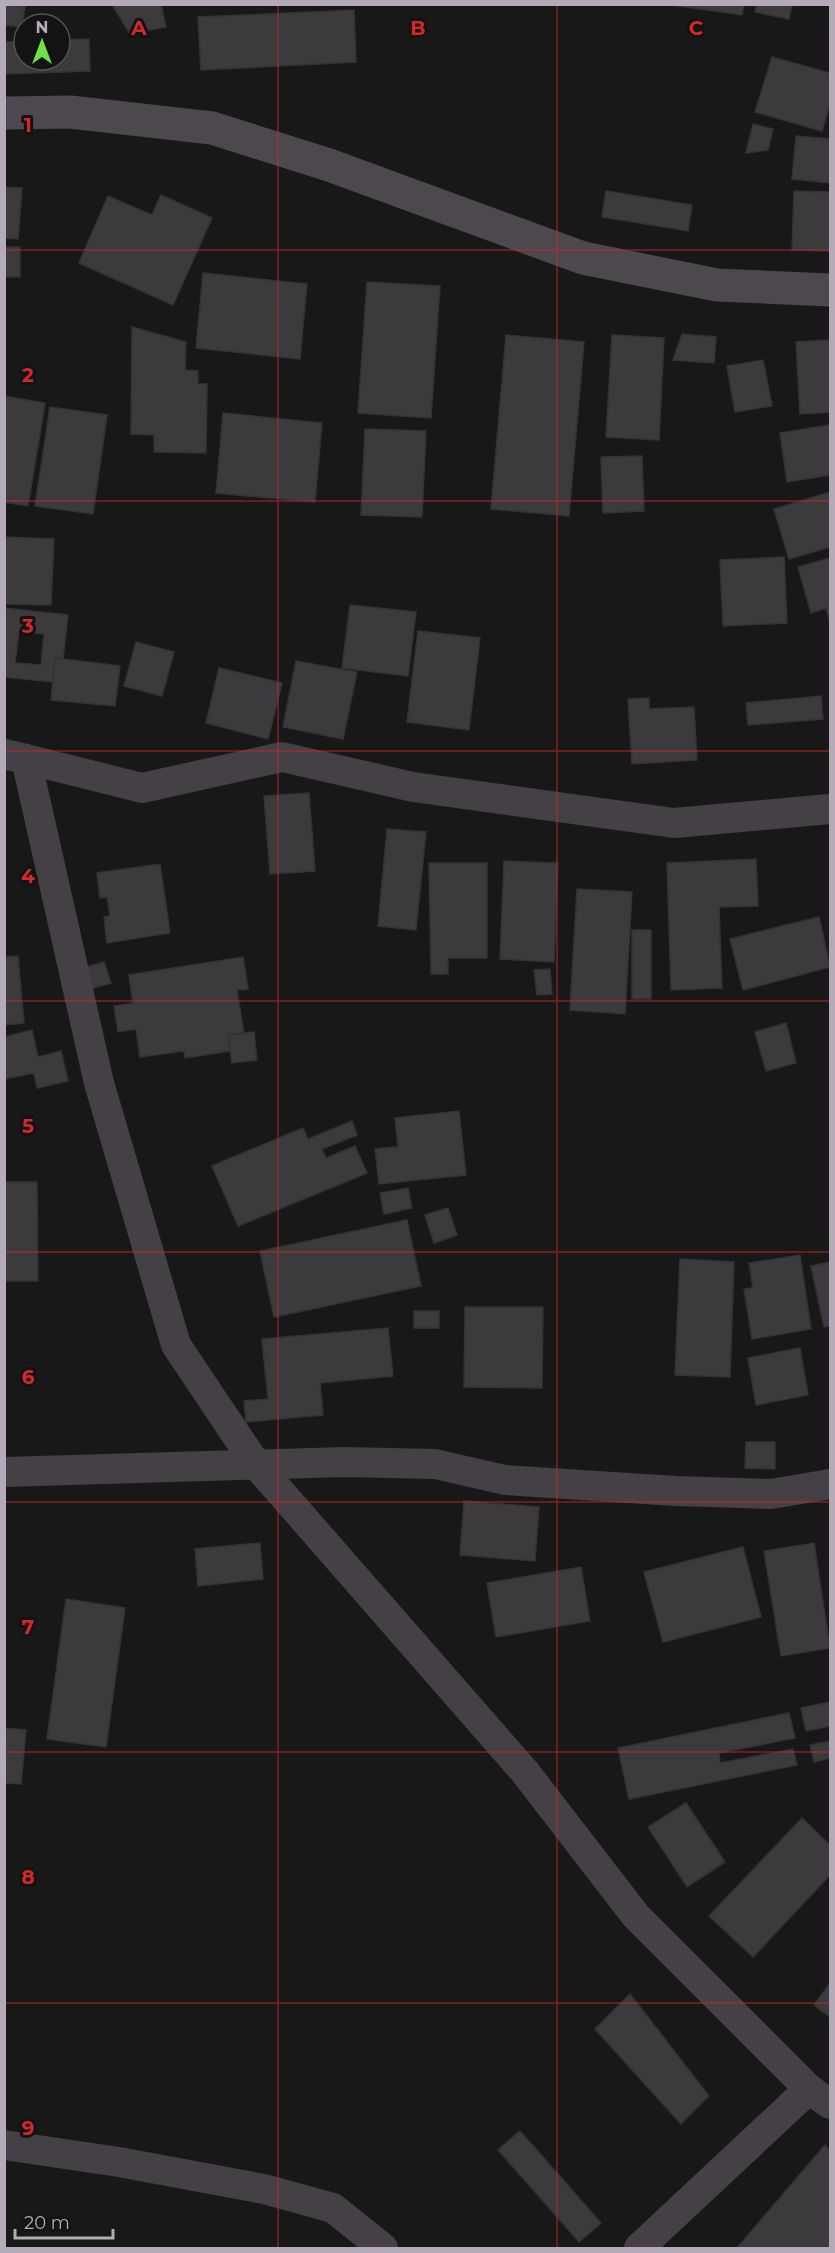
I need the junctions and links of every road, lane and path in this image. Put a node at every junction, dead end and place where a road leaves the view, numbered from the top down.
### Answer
1 (4, 113) edge
2 (831, 290) edge
3 (15, 757) edge
4 (831, 809) edge
5 (255, 1463) junction
6 (4, 1472) edge
7 (831, 1484) edge
8 (820, 2096) edge
9 (4, 2145) edge
10 (383, 2248) edge
11 (639, 2248) edge

1 - 2 main road
3 - 4 street
3 - 5 street
5 - 6 street
5 - 7 street
5 - 8 street
8 - 11 street
9 - 10 street

